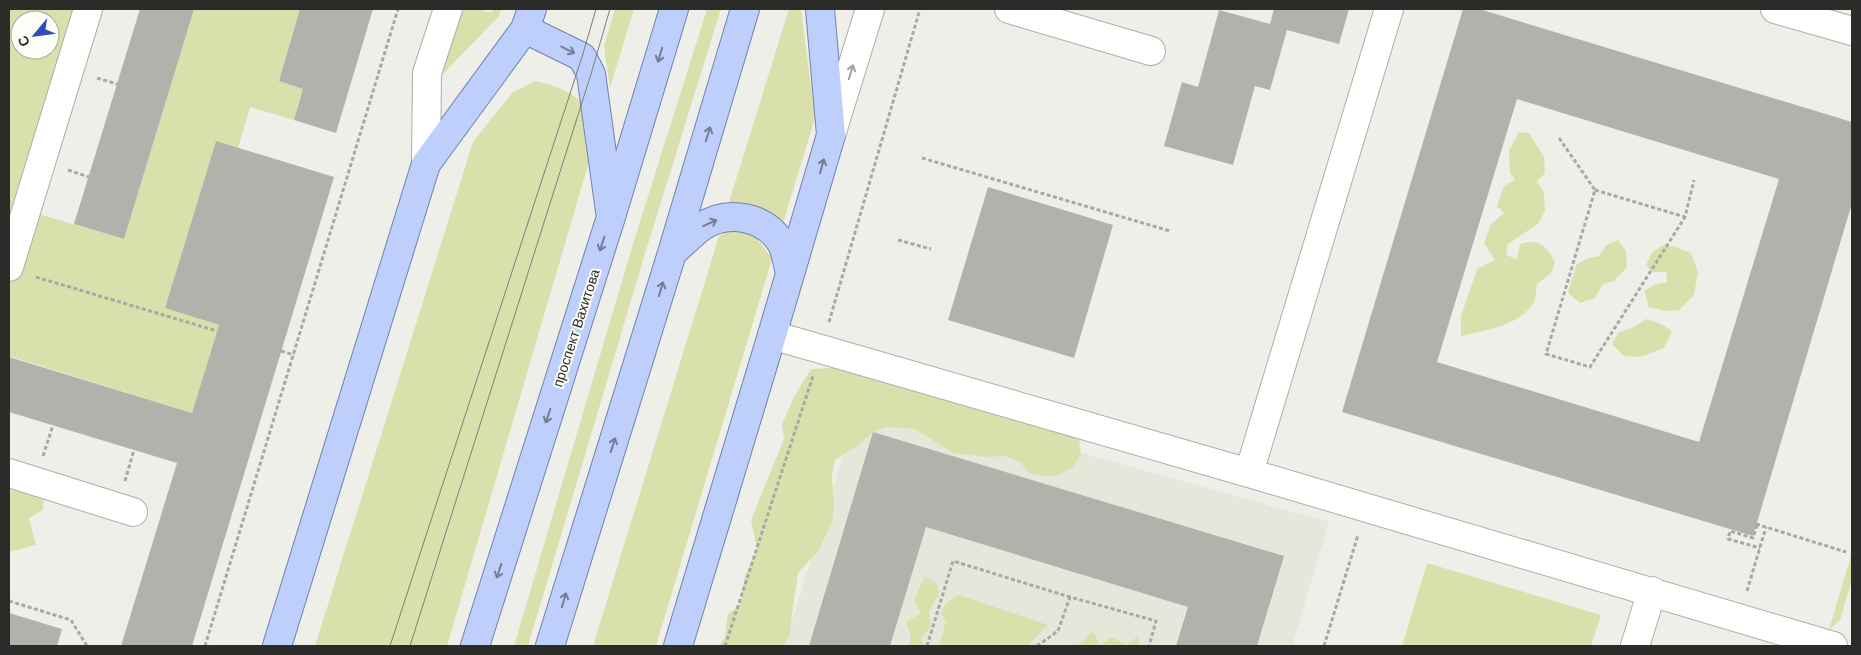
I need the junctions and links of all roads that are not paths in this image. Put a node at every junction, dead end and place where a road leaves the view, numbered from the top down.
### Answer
1 (88, 9) edge
2 (448, 9) edge
3 (674, 9) edge
4 (745, 9) edge
5 (820, 9) edge
6 (870, 9) edge
7 (1009, 9) edge
8 (1389, 9) edge
9 (1775, 9) edge
10 (528, 19) edge
11 (1852, 31) edge
12 (1151, 51) dead end
13 (831, 135) junction
14 (426, 164) junction
15 (611, 218) junction
16 (672, 253) junction
17 (18, 271) edge
18 (790, 274) junction
19 (772, 335) junction
20 (9, 473) edge
21 (1249, 473) junction
22 (133, 512) dead end
23 (1652, 591) junction
24 (277, 646) edge
25 (475, 646) edge
26 (550, 646) edge
27 (678, 646) edge
28 (1636, 646) edge
29 (1833, 646) edge

1 - 17 street
2 - 14 street
3 -> 15 main road, проспект Вахитова
16 -> 4 main road
5 - 13 main road
13 -> 6 street
7 - 12 street
8 - 21 street
9 - 11 street
10 - 14 main road
10 -> 15 main road
18 -> 13 main road
14 - 24 main road
15 -> 25 main road, проспект Вахитова
16 -> 18 main road
26 -> 16 main road
18 - 19 main road
19 - 21 street
19 - 27 main road
20 - 22 street
21 - 23 street
23 - 28 street
23 - 29 street

